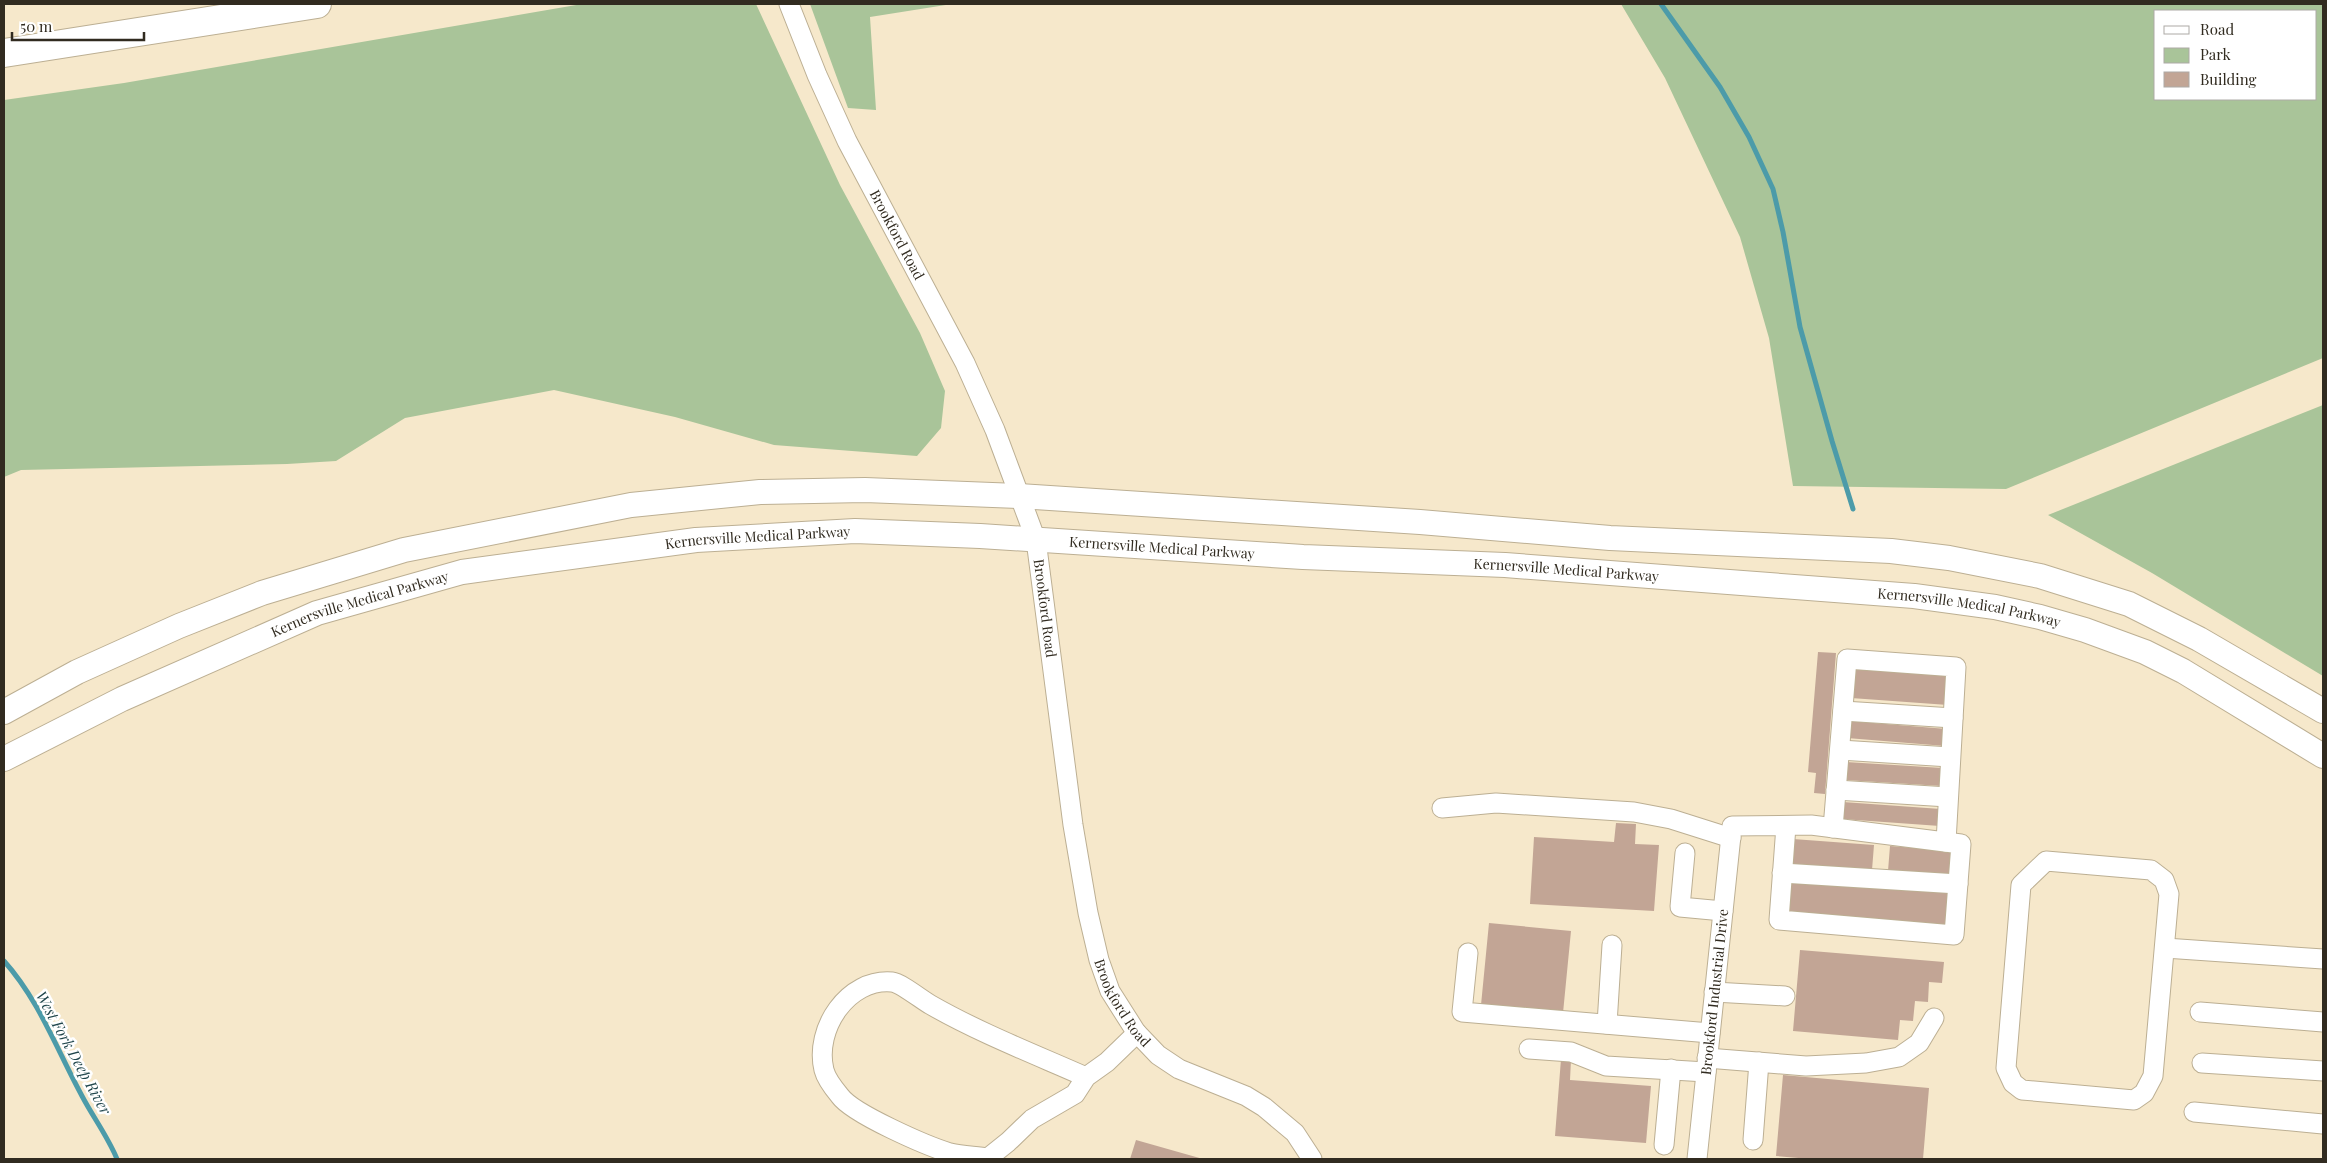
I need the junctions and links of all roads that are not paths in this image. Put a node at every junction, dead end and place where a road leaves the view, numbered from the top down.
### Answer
1 (317, 4) edge
2 (789, 4) edge
3 (4, 53) edge
4 (1019, 496) junction
5 (1557, 534) junction
6 (454, 539) junction
7 (1036, 540) junction
8 (1555, 570) junction
9 (462, 572) junction
10 (2200, 639) junction
11 (2183, 671) junction
12 (1843, 711) junction
13 (2323, 711) edge
14 (4, 712) edge
15 (1953, 718) junction
16 (1840, 750) junction
17 (2323, 756) edge
18 (1950, 758) junction
19 (4, 760) edge
20 (1836, 790) junction
21 (1948, 798) junction
22 (1442, 808) dead end
23 (1786, 826) junction
24 (1833, 828) junction
25 (1731, 832) junction
26 (1946, 842) junction
27 (1685, 853) dead end
28 (1782, 873) junction
29 (1958, 884) junction
30 (1723, 911) junction
31 (1612, 945) dead end
32 (2165, 948) junction
33 (1468, 952) dead end
34 (2323, 959) edge
35 (1714, 992) junction
36 (1785, 996) dead end
37 (2200, 1012) dead end
38 (1934, 1018) dead end
39 (2323, 1022) edge
40 (1607, 1024) junction
41 (1137, 1033) junction
42 (1710, 1033) junction
43 (1530, 1049) dead end
44 (1759, 1062) junction
45 (2202, 1063) dead end
46 (1706, 1065) junction
47 (1671, 1070) junction
48 (2323, 1071) edge
49 (1086, 1077) junction
50 (2194, 1112) dead end
51 (2323, 1124) edge
52 (1753, 1140) dead end
53 (1664, 1145) dead end
54 (1312, 1159) edge
55 (1696, 1159) edge

1 - 3 highway
2 - 4 street, Brookford Road
4 - 5 main road
4 - 6 main road
4 - 7 street, Brookford Road
5 - 8 main road
5 - 10 main road
6 - 9 main road
6 - 14 main road
7 - 8 main road, Kernersville Medical Parkway
7 - 9 main road, Kernersville Medical Parkway
7 - 41 street, Brookford Road
8 - 11 main road, Kernersville Medical Parkway
9 - 19 main road, Kernersville Medical Parkway
10 - 11 main road
10 - 13 main road
11 - 17 main road, Kernersville Medical Parkway
12 - 15 street
12 - 15 street
12 - 16 street
15 - 18 street
16 - 18 street
16 - 20 street
18 - 21 street
20 - 21 street
20 - 24 street
21 - 26 street
22 - 25 street
23 - 24 street
23 - 25 street
23 - 28 street
24 - 26 street
25 - 30 street, Brookford Industrial Drive
26 - 29 street
27 - 30 street
28 - 29 street
28 - 29 street
30 - 35 street, Brookford Industrial Drive
31 - 40 street
32 - 32 street
32 - 34 street
33 - 40 street
35 - 36 street
35 - 42 street, Brookford Industrial Drive
37 - 39 street
38 - 44 street
40 - 42 street
41 - 49 street
41 - 54 street, Brookford Road
42 - 46 street, Brookford Industrial Drive
43 - 47 street
44 - 46 street
44 - 52 street
45 - 48 street
46 - 47 street
46 - 55 street, Brookford Industrial Drive
47 - 53 street
49 - 49 street
50 - 51 street

